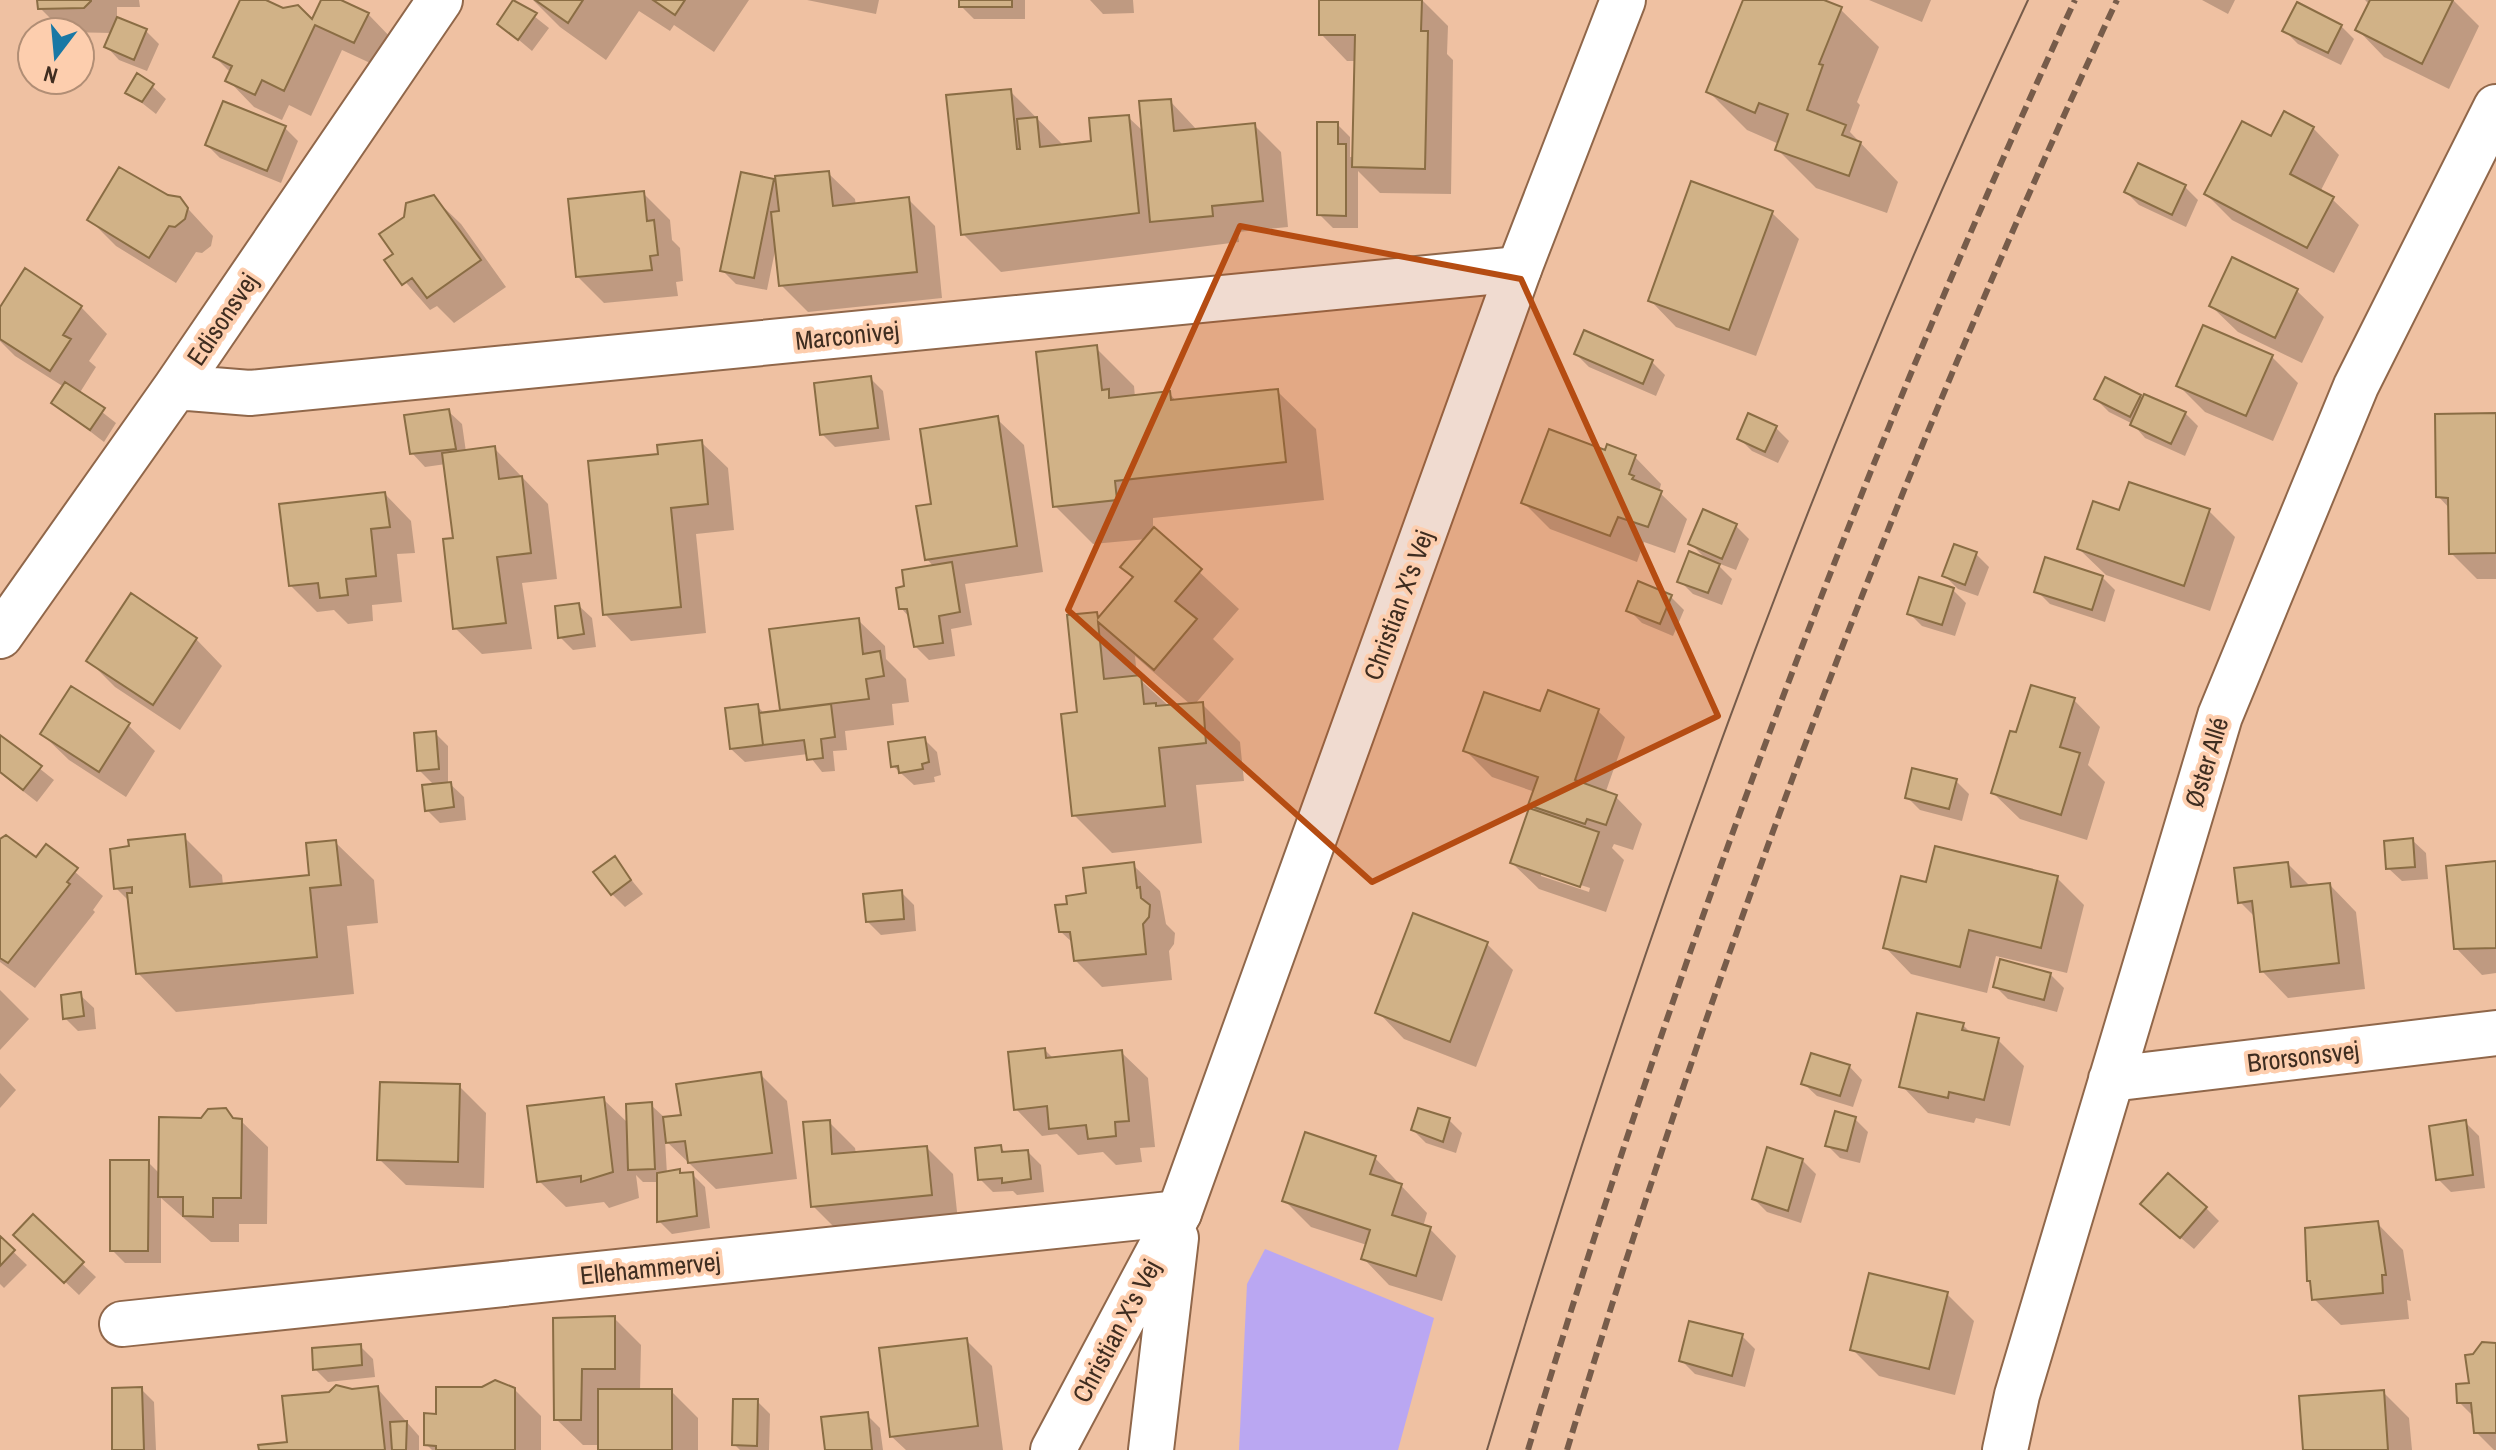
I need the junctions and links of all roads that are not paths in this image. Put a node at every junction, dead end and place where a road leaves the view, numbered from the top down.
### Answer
1 (440, 0) edge
2 (1623, 0) edge
3 (2495, 113) edge
4 (1519, 269) junction
5 (176, 387) junction
6 (0, 636) edge
7 (2496, 1033) edge
8 (2111, 1079) junction
9 (1179, 1213) junction
10 (122, 1324) dead end
11 (1053, 1450) edge
12 (1151, 1450) edge
13 (2005, 1450) edge

1 - 5 street, Edisonsvej
2 - 4 street, Christian X's Vej
3 - 8 street, Øster Allé
4 - 5 street, Marconivej
4 - 9 street, Christian X's Vej
5 - 6 street, Edisonsvej
7 - 8 street, Brorsonsvej
8 - 13 street, Øster Allé
9 - 10 street, Ellehammervej
9 - 11 street, Christian X's Vej
9 - 12 street, Christian X's Vej

